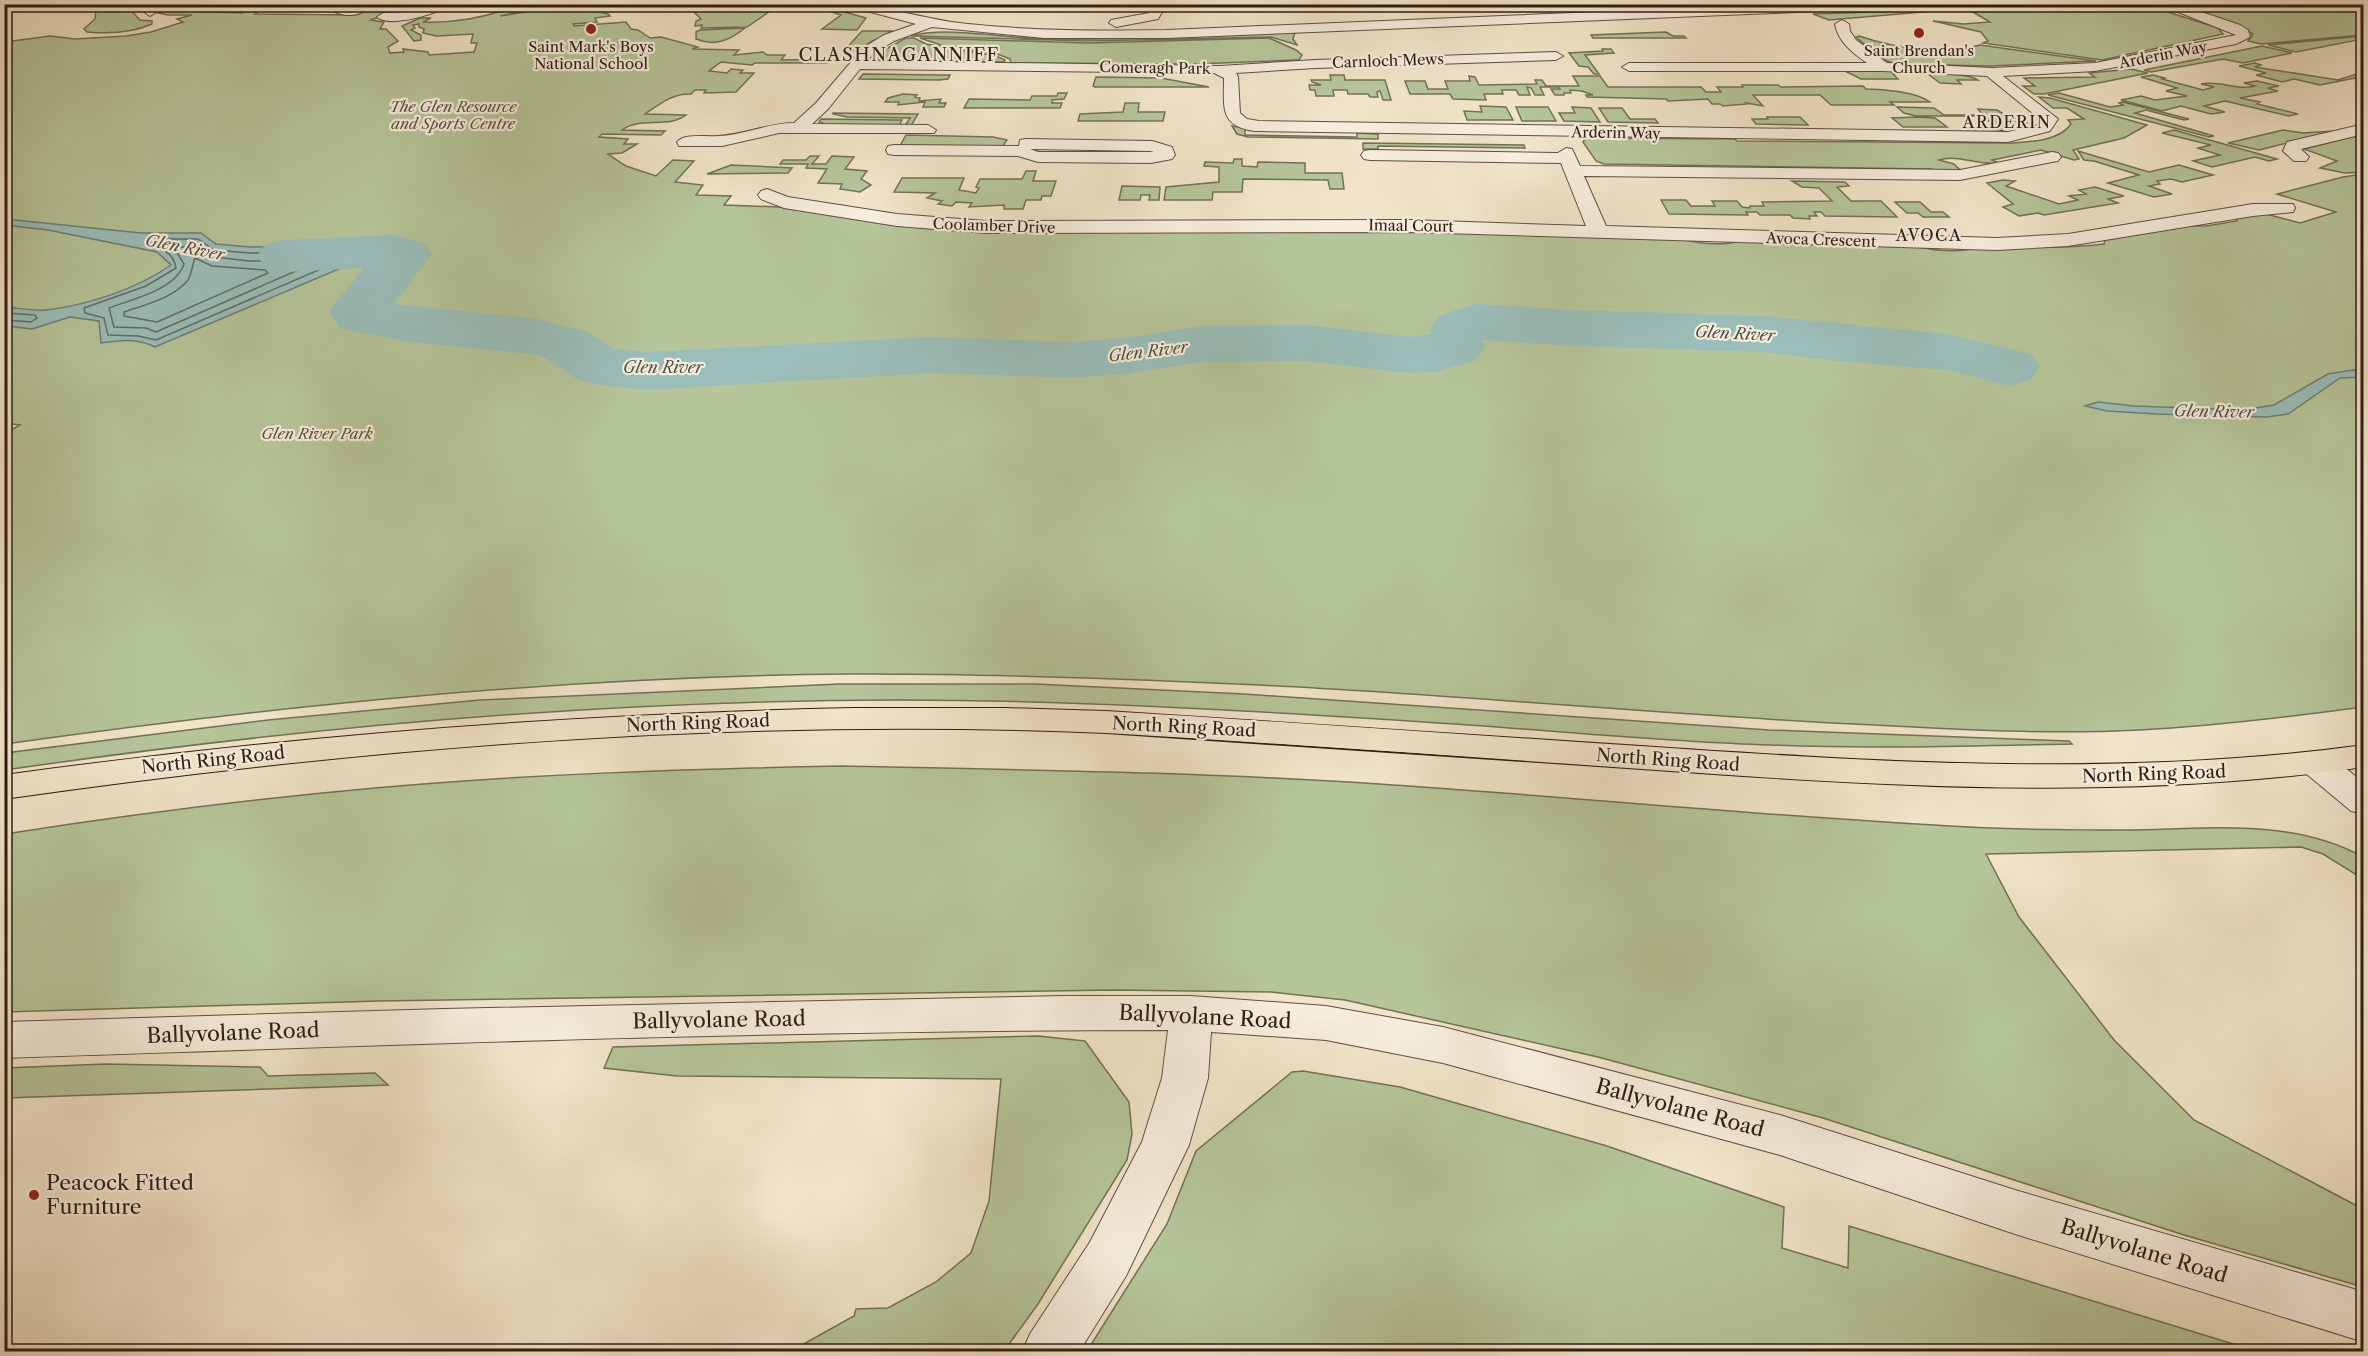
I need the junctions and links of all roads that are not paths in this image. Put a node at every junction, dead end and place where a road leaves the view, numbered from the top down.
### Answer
1 (343, 4) edge
2 (445, 4) edge
3 (846, 4) edge
4 (1161, 4) edge
5 (1896, 4) edge
6 (2164, 4) edge
7 (1709, 8) edge
8 (357, 11) dead end
9 (1389, 11) dead end
10 (1153, 16) junction
11 (383, 17) dead end
12 (1035, 20) dead end
13 (1252, 24) dead end
14 (1400, 24) junction
15 (1842, 24) dead end
16 (929, 25) junction
17 (1556, 56) dead end
18 (1764, 57) dead end
19 (856, 65) junction
20 (1662, 66) junction
21 (1883, 67) junction
22 (1629, 68) dead end
23 (1221, 70) junction
24 (1992, 72) junction
25 (798, 128) junction
26 (2364, 129) edge
27 (945, 130) dead end
28 (1556, 132) junction
29 (685, 142) dead end
30 (1023, 143) junction
31 (894, 150) dead end
32 (1370, 155) dead end
33 (2052, 157) dead end
34 (2300, 157) dead end
35 (1952, 160) dead end
36 (1571, 165) junction
37 (1986, 171) junction
38 (767, 195) dead end
39 (2286, 208) dead end
40 (1224, 226) joint
41 (1598, 231) junction
42 (2364, 756) edge
43 (2316, 763) junction
44 (4, 787) edge
45 (2364, 802) edge
46 (1191, 1013) junction
47 (4, 1040) edge
48 (2364, 1317) edge
49 (1049, 1352) edge

1 - 8 street
2 - 11 street
3 - 16 street
4 - 10 street
5 - 7 street
6 - 24 street, Arderin Way
7 - 14 street
9 - 14 street
10 - 12 street
10 - 13 street
14 - 16 street
15 - 21 street
16 - 19 street
17 - 23 street, Carnloch Mews
18 - 20 street
19 - 23 street, Comeragh Park
19 - 25 street
20 - 21 street, Arderin Way
20 - 22 street, Arderin Way
21 - 24 street, Arderin Way
23 - 28 street, Comeragh Park
24 - 28 street, Arderin Way
25 - 27 street
25 - 29 street
26 - 34 street
28 - 36 street, Arderin Way
30 - 30 street
30 - 31 street
32 - 36 street
33 - 37 street
35 - 37 street
36 - 37 street
36 - 41 street
38 - 40 street, Coolamber Drive
39 - 41 street, Avoca Crescent
40 - 41 street, Imaal Court
42 - 43 main road, North Ring Road
43 - 44 main road, North Ring Road
43 - 45 street
46 - 47 street, Ballyvolane Road
46 - 48 street, Ballyvolane Road
46 - 49 street

